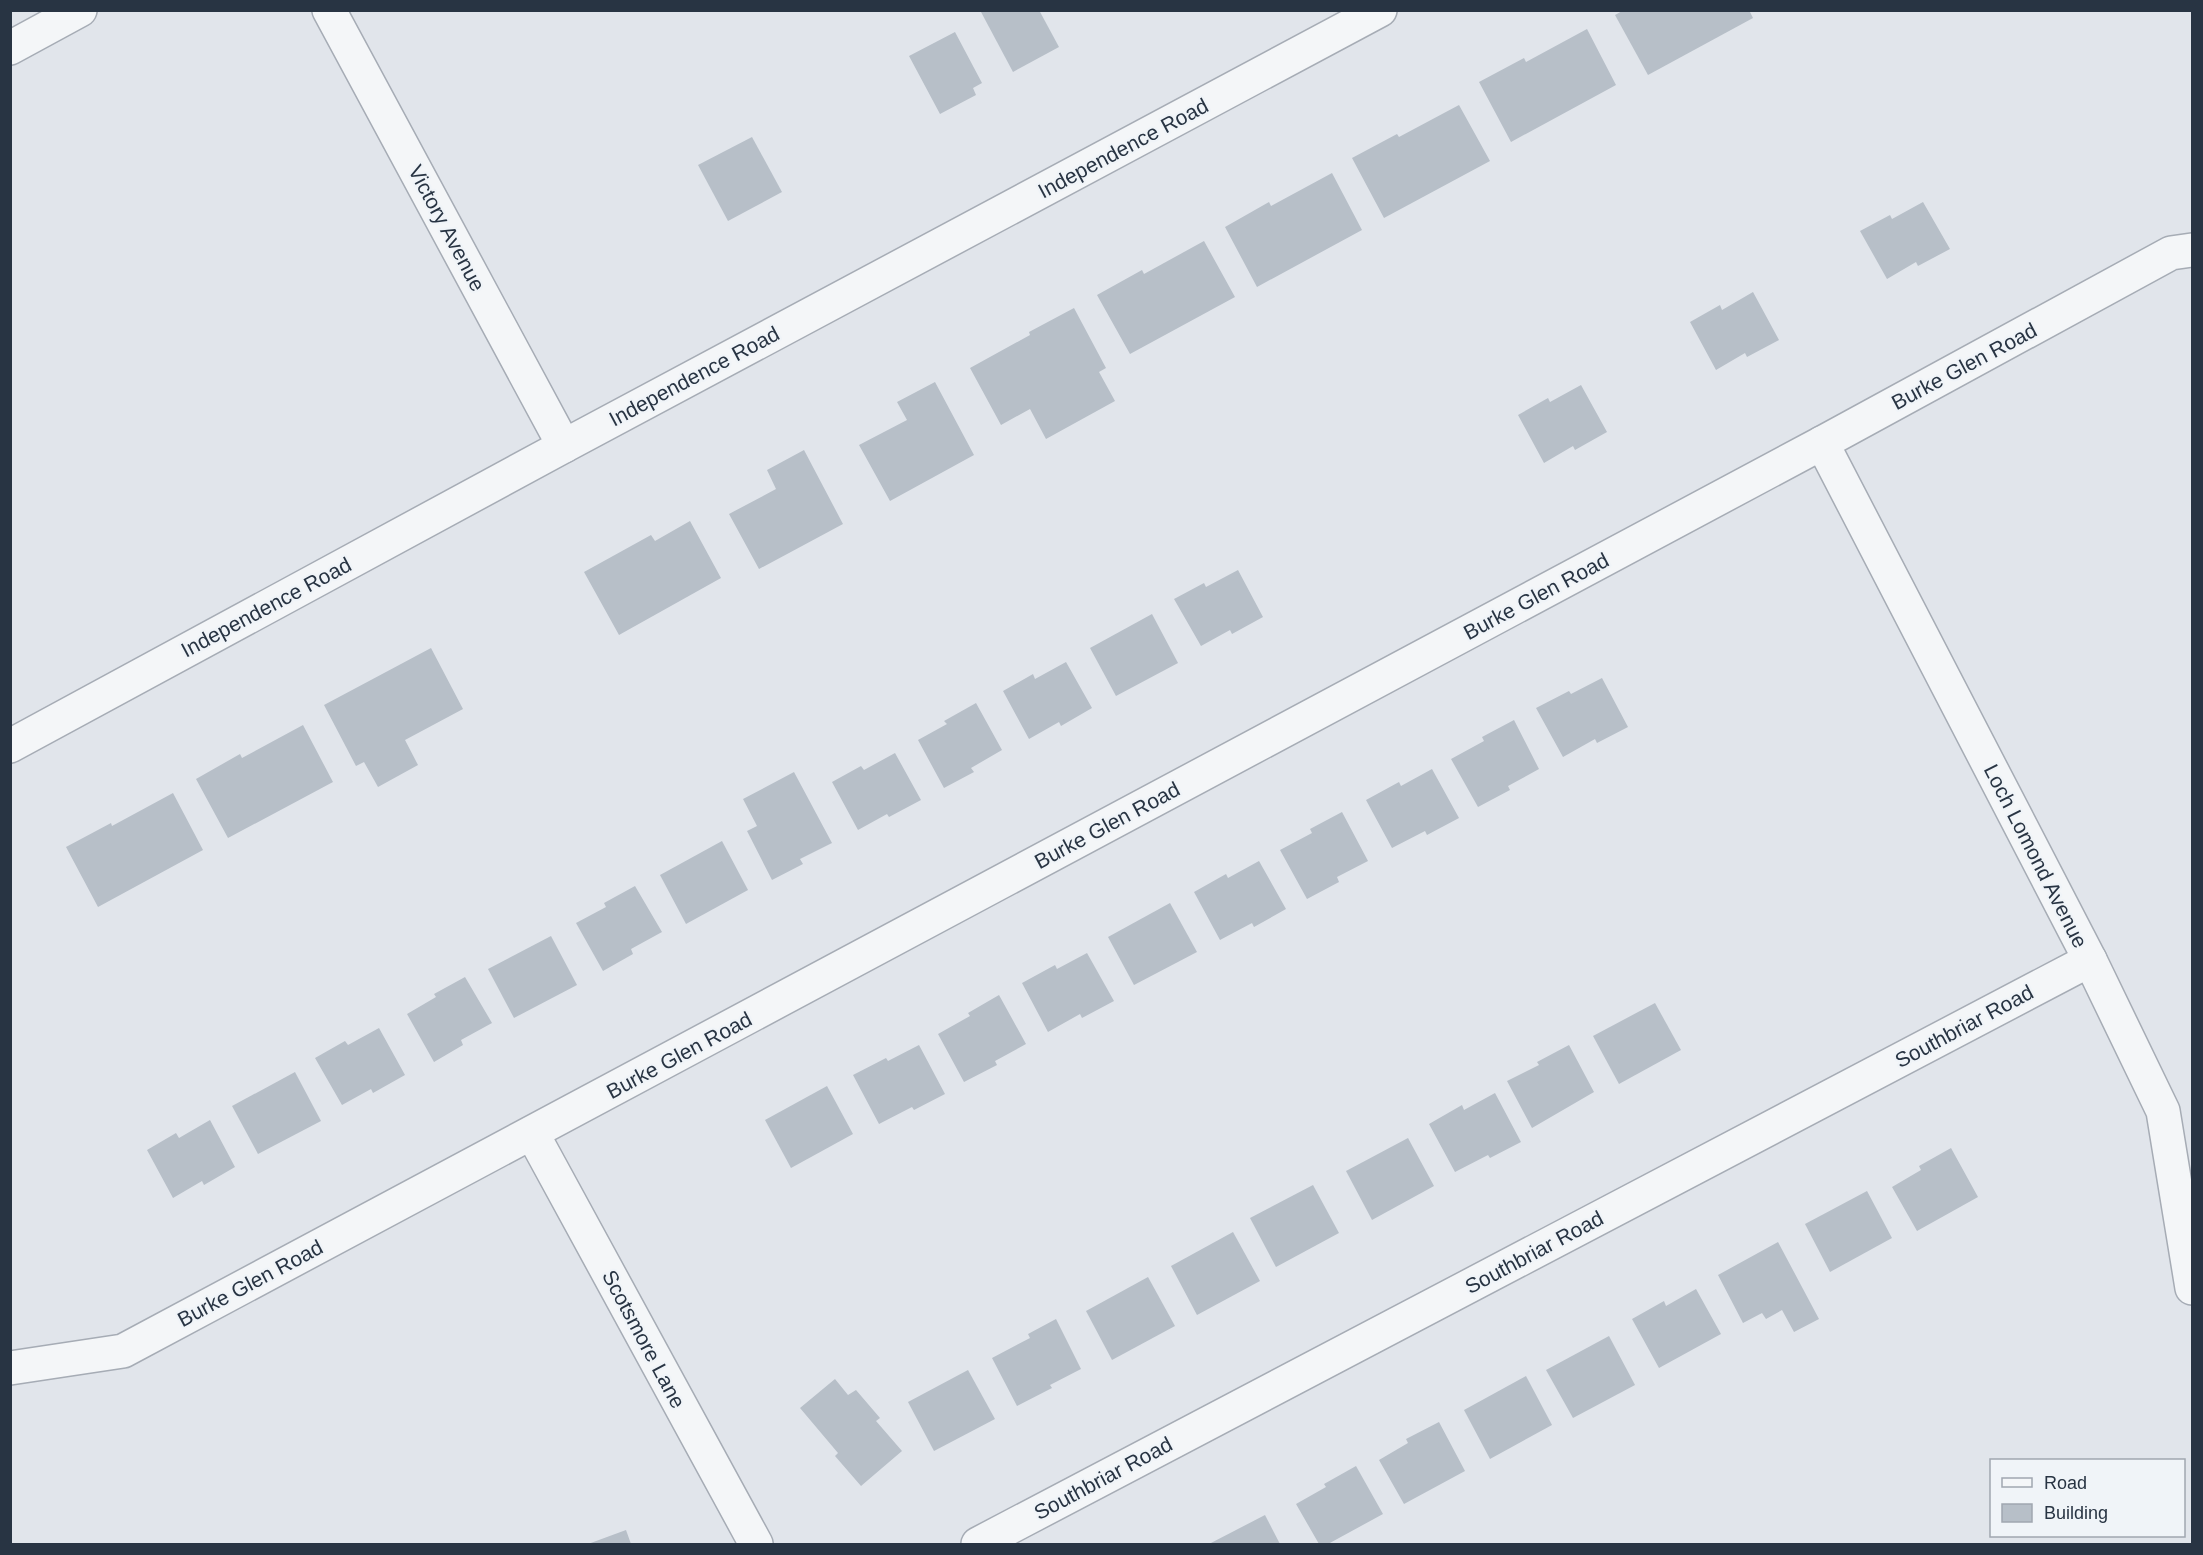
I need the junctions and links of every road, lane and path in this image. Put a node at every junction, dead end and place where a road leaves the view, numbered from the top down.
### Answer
1 (80, 10) edge
2 (329, 10) edge
3 (1380, 10) edge
4 (10, 48) edge
5 (2193, 250) edge
6 (1822, 443) junction
7 (564, 446) junction
8 (10, 746) edge
9 (2090, 960) junction
10 (532, 1133) junction
11 (2193, 1288) edge
12 (10, 1368) edge
13 (756, 1545) edge
14 (978, 1545) edge

1 - 4 street
2 - 7 street, Victory Avenue
3 - 7 street, Independence Road
5 - 6 street, Burke Glen Road
6 - 9 street, Loch Lomond Avenue
6 - 10 street, Burke Glen Road
7 - 8 street, Independence Road
9 - 11 street, Loch Lomond Avenue
9 - 14 street, Southbriar Road
10 - 12 street, Burke Glen Road
10 - 13 street, Scotsmore Lane

